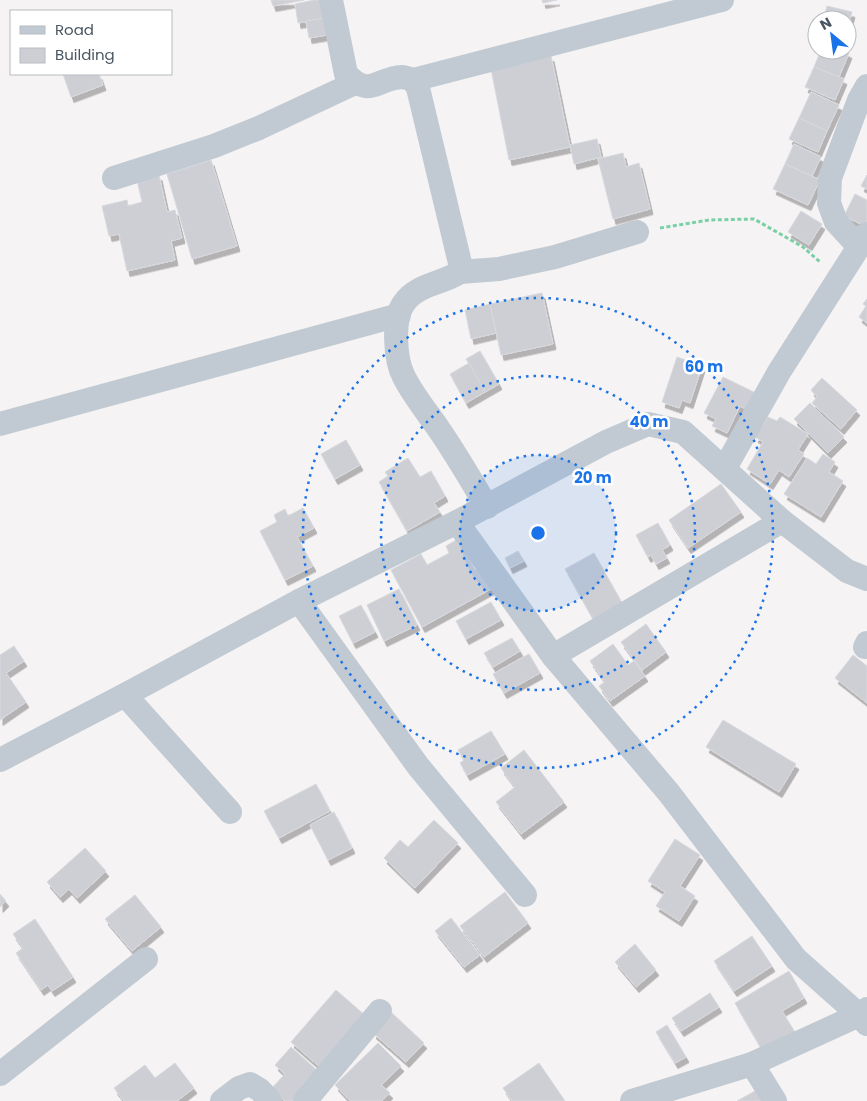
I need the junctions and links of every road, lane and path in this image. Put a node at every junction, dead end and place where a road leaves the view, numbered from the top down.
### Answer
1 (331, 0) edge
2 (722, 0) edge
3 (413, 80) junction
4 (355, 83) junction
5 (867, 86) edge
6 (114, 178) dead end
7 (637, 232) joint
8 (863, 241) edge
9 (460, 272) junction
10 (839, 279) junction
11 (399, 315) junction
12 (0, 424) edge
13 (725, 468) junction
14 (487, 506) junction
15 (782, 521) junction
16 (457, 522) junction
17 (867, 579) edge
18 (299, 602) junction
19 (553, 656) junction
20 (125, 695) junction
21 (0, 760) edge
22 (230, 812) dead end
23 (525, 895) dead end
24 (146, 959) dead end
25 (380, 1011) dead end
26 (864, 1016) edge
27 (752, 1064) junction
28 (0, 1074) edge
29 (222, 1101) edge
30 (270, 1101) edge
31 (305, 1101) edge
32 (632, 1101) edge
33 (775, 1101) edge

1 - 4 street
2 - 3 street
3 - 4 street
3 - 9 street
4 - 6 street
5 - 8 street
7 - 9 street
7 - 10 path
8 - 10 street
9 - 11 street
10 - 13 street
11 - 12 street
11 - 14 street
13 - 14 street
13 - 15 street
14 - 16 street
15 - 17 street
15 - 19 street
16 - 18 street
16 - 19 street
18 - 20 street
18 - 23 street
19 - 26 street
20 - 21 street
20 - 22 street
24 - 28 street
25 - 31 street
26 - 27 street
27 - 32 street
27 - 33 street
29 - 30 street

